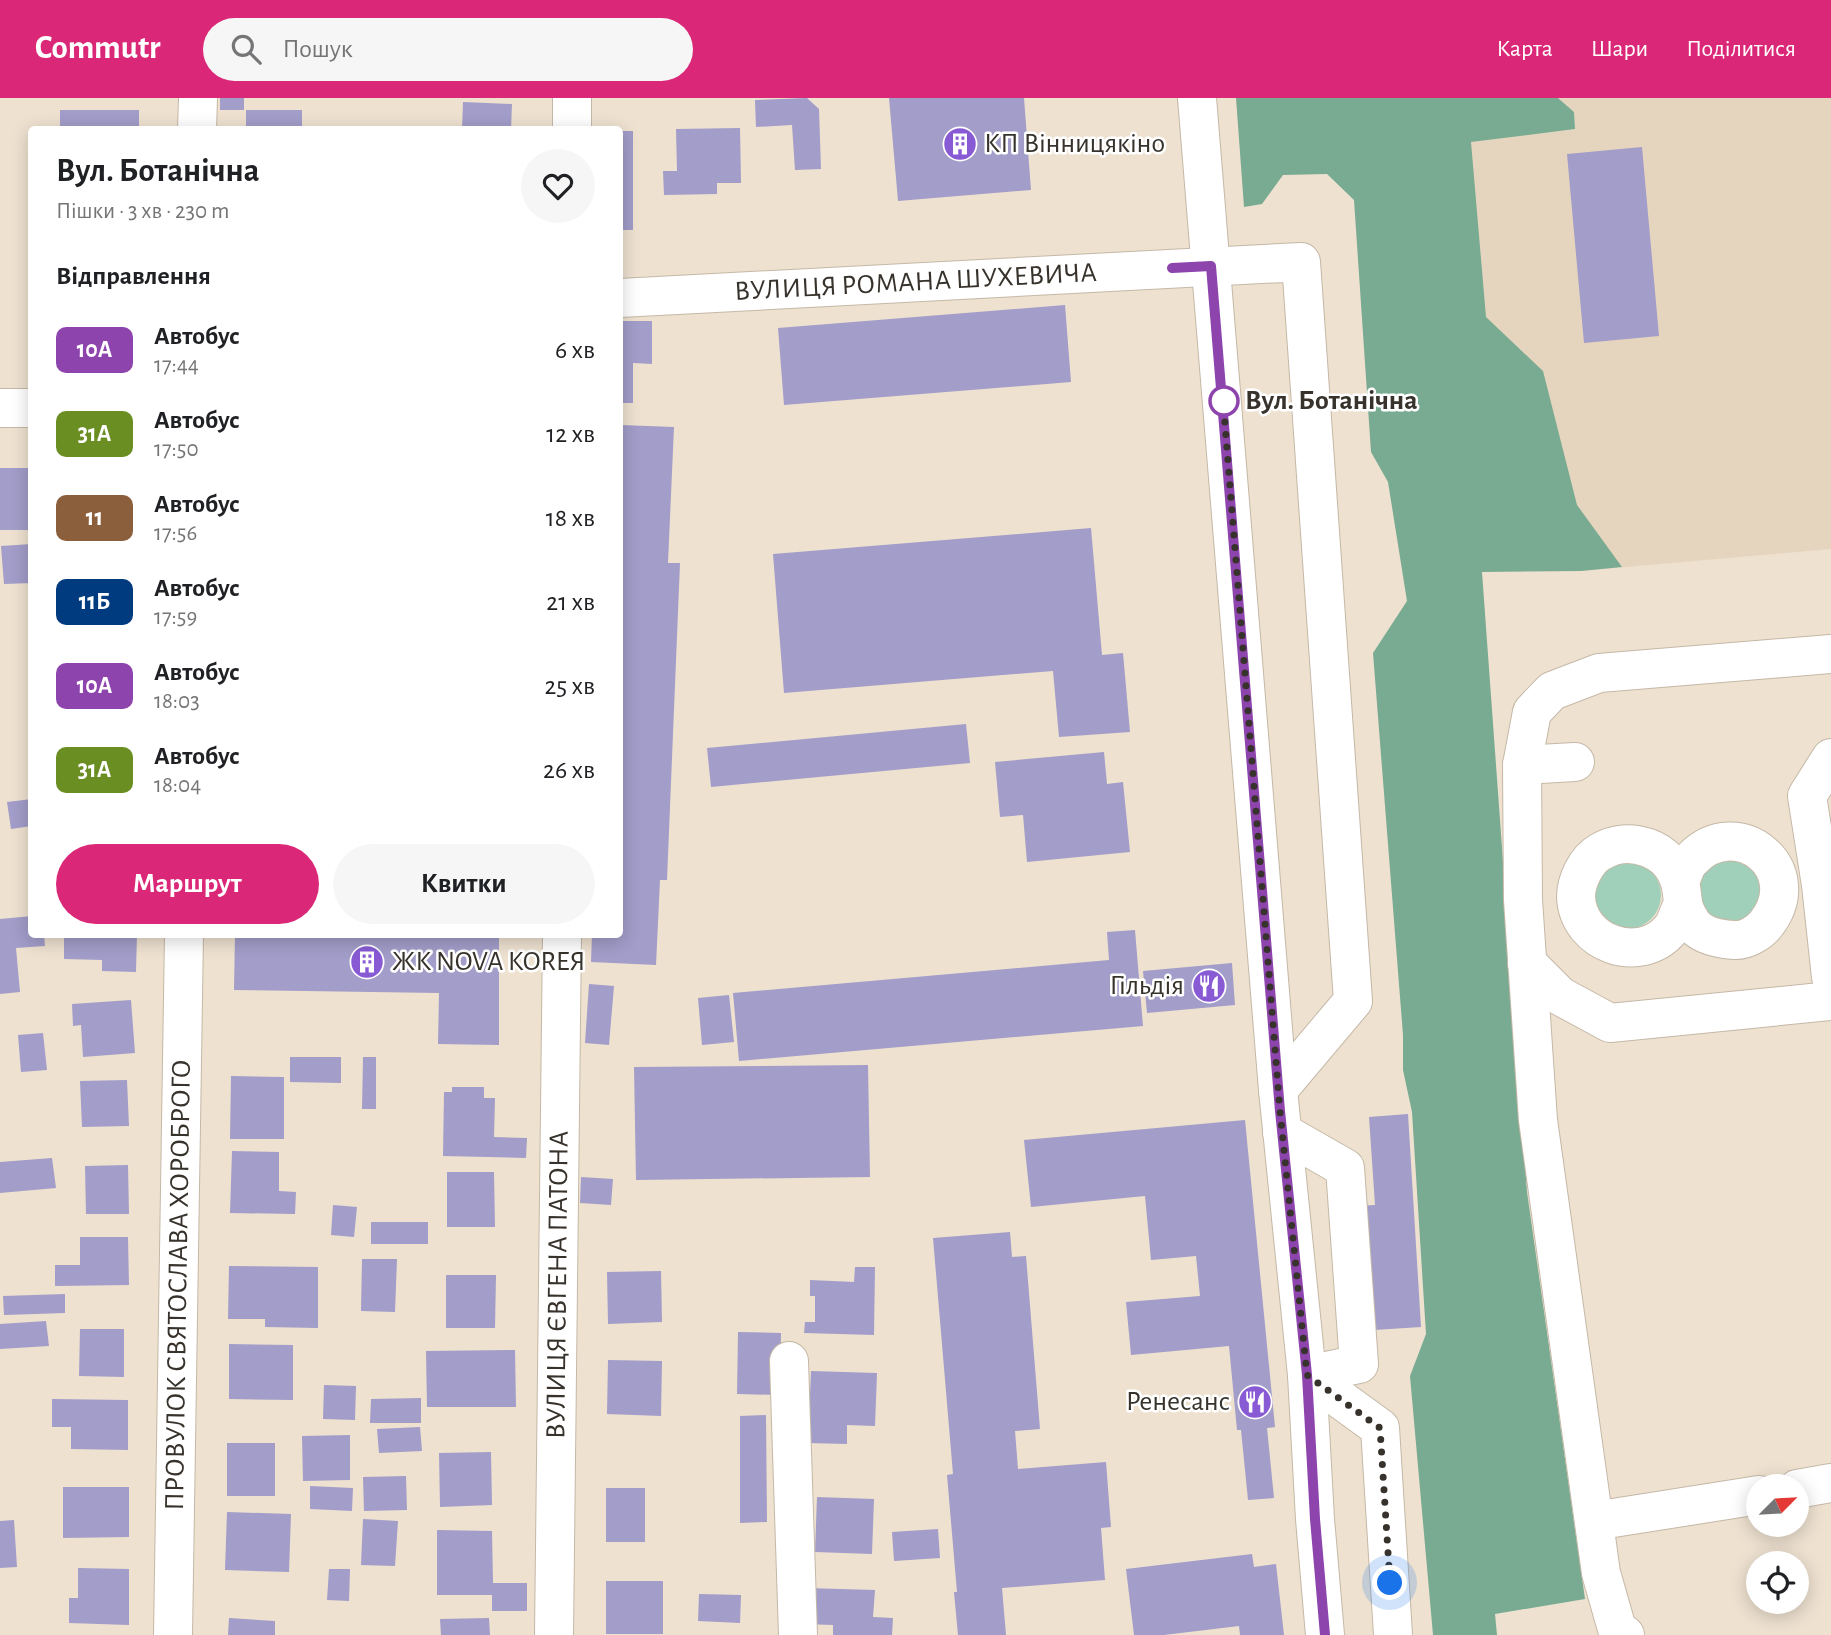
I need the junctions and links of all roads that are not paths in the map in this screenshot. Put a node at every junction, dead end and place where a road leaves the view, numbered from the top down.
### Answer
1 (198, 98) edge
2 (572, 98) edge
3 (1197, 98) edge
4 (197, 126) edge
5 (572, 126) edge
6 (1211, 266) junction
7 (623, 298) edge
8 (0, 408) edge
9 (28, 408) edge
10 (1831, 654) edge
11 (1831, 758) edge
12 (1575, 762) dead end
13 (1522, 765) junction
14 (1821, 885) junction
15 (1780, 887) junction
16 (1681, 894) junction
17 (1576, 897) junction
18 (1522, 900) junction
19 (184, 938) edge
20 (562, 938) edge
21 (1527, 963) junction
22 (1831, 977) edge
23 (1831, 1002) edge
24 (1278, 1090) junction
25 (1282, 1132) junction
26 (789, 1361) dead end
27 (1307, 1375) junction
28 (1831, 1483) edge
29 (1810, 1487) edge
30 (1746, 1497) edge
31 (1594, 1521) junction
32 (1616, 1633) edge
33 (173, 1635) edge
34 (554, 1635) edge
35 (798, 1635) edge
36 (1325, 1635) edge
37 (1393, 1635) edge

1 - 4 street
2 - 5 street
3 - 6 street
6 - 7 street, ВУЛИЦЯ РОМАНА ШУХЕВИЧА
6 - 24 street
6 - 24 street, ВУЛИЦЯ РОМАНА ШУХЕВИЧА
8 - 9 street
10 - 13 street
11 - 14 street
12 - 13 street
13 - 18 street
14 - 15 street
14 - 22 street
15 - 16 street
15 - 16 street
16 - 17 street
16 - 17 street
17 - 18 street
18 - 21 street
19 - 33 street, ПРОВУЛОК СВЯТОСЛАВА ХОРОБРОГО
20 - 34 street, ВУЛИЦЯ ЄВГЕНА ПАТОНА
21 - 23 street
21 - 31 street
24 - 25 street
25 - 27 street
25 - 27 street
26 - 35 street
27 - 36 street
27 - 37 street
28 - 29 street
30 - 31 street
31 - 32 street

